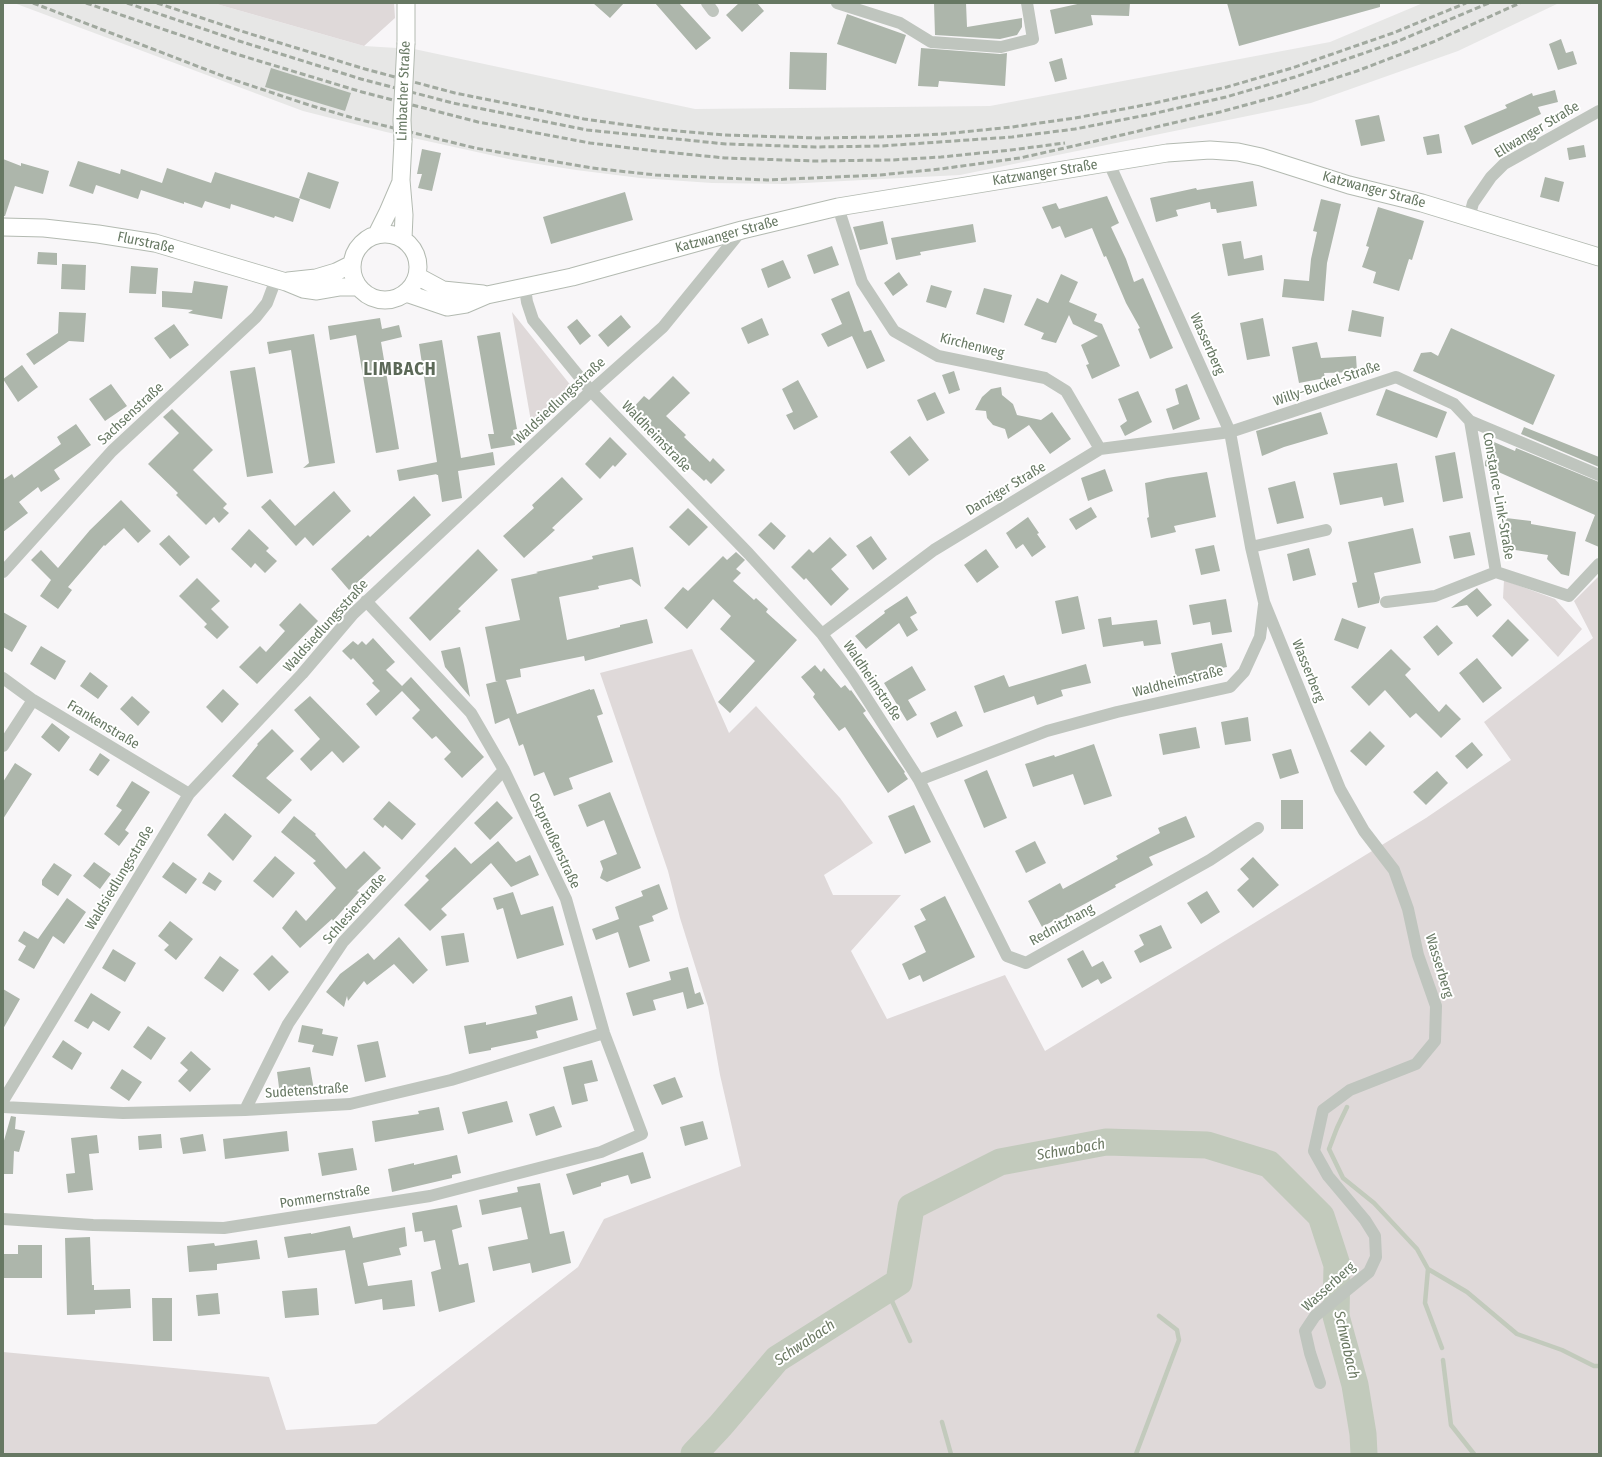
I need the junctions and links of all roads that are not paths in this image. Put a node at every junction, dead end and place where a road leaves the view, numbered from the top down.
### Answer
1 (406, 3) edge
2 (837, 3) edge
3 (1027, 3) edge
4 (1599, 111) edge
5 (1109, 162) junction
6 (401, 180) junction
7 (838, 207) junction
8 (1469, 218) junction
9 (3, 227) edge
10 (742, 230) junction
11 (377, 234) junction
12 (403, 238) junction
13 (1599, 257) edge
14 (352, 264) junction
15 (417, 276) junction
16 (281, 280) junction
17 (359, 287) junction
18 (525, 288) junction
19 (406, 293) junction
20 (488, 295) junction
21 (591, 391) junction
22 (1470, 421) junction
23 (1230, 432) junction
24 (1100, 449) junction
25 (1599, 475) edge
26 (1326, 530) dead end
27 (1251, 547) junction
28 (1599, 564) edge
29 (3, 572) edge
30 (1496, 572) junction
31 (366, 601) junction
32 (1264, 602) junction
33 (1386, 602) dead end
34 (822, 634) junction
35 (3, 678) edge
36 (33, 700) junction
37 (3, 746) edge
38 (504, 770) junction
39 (919, 780) junction
40 (189, 794) junction
41 (1258, 828) dead end
42 (604, 1033) junction
43 (3, 1101) edge
44 (3, 1106) edge
45 (245, 1110) junction
46 (642, 1134) joint
47 (3, 1219) edge
48 (1320, 1383) dead end

1 - 6 main road, Limbacher Straße, bridge
2 - 3 street
4 - 8 street, Ellwanger Straße
5 - 7 main road, Katzwanger Straße
5 - 8 main road, Katzwanger Straße
5 - 23 street, Wasserberg
6 - 11 main road, Limbacher Straße
6 - 12 main road, Limbacher Straße
7 - 10 main road, Katzwanger Straße
7 - 24 street, Kirchenweg
8 - 13 main road, Katzwanger Straße
9 - 16 main road, Flurstraße
10 - 18 main road, Katzwanger Straße
10 - 21 street, Waldsiedlungsstraße
11 - 12 main road
11 - 14 main road
12 - 15 main road
14 - 16 main road, Flurstraße
14 - 17 main road
15 - 19 main road
15 - 20 main road, Katzwanger Straße
16 - 17 main road, Flurstraße
16 - 29 street, Sachsenstraße
17 - 19 main road
18 - 20 main road, Katzwanger Straße
18 - 21 street, Waldheimstraße
19 - 20 main road, Katzwanger Straße
21 - 31 street, Waldsiedlungsstraße
21 - 34 street, Waldheimstraße
22 - 23 street, Willy-Buckel-Straße
22 - 25 street, Constance-Link-Straße
22 - 30 street, Constance-Link-Straße
23 - 24 street, Danziger Straße
23 - 27 street, Wasserberg
24 - 34 street, Danziger Straße
26 - 27 street
27 - 32 street, Wasserberg
28 - 30 street, Constance-Link-Straße
30 - 33 street, Constance-Link-Straße
31 - 38 street, Ostpreußenstraße
31 - 40 street, Waldsiedlungsstraße
32 - 39 street, Waldheimstraße
32 - 48 street, Wasserberg
34 - 39 street, Waldheimstraße
35 - 36 street, Frankenstraße
36 - 37 street
36 - 40 street, Frankenstraße
38 - 42 street, Ostpreußenstraße
38 - 45 street, Schlesierstraße
39 - 41 street, Rednitzhang
40 - 43 street, Waldsiedlungsstraße
42 - 45 street, Sudetenstraße
42 - 46 street, Ostpreußenstraße
44 - 45 street, Sudetenstraße
46 - 47 street, Pommernstraße

